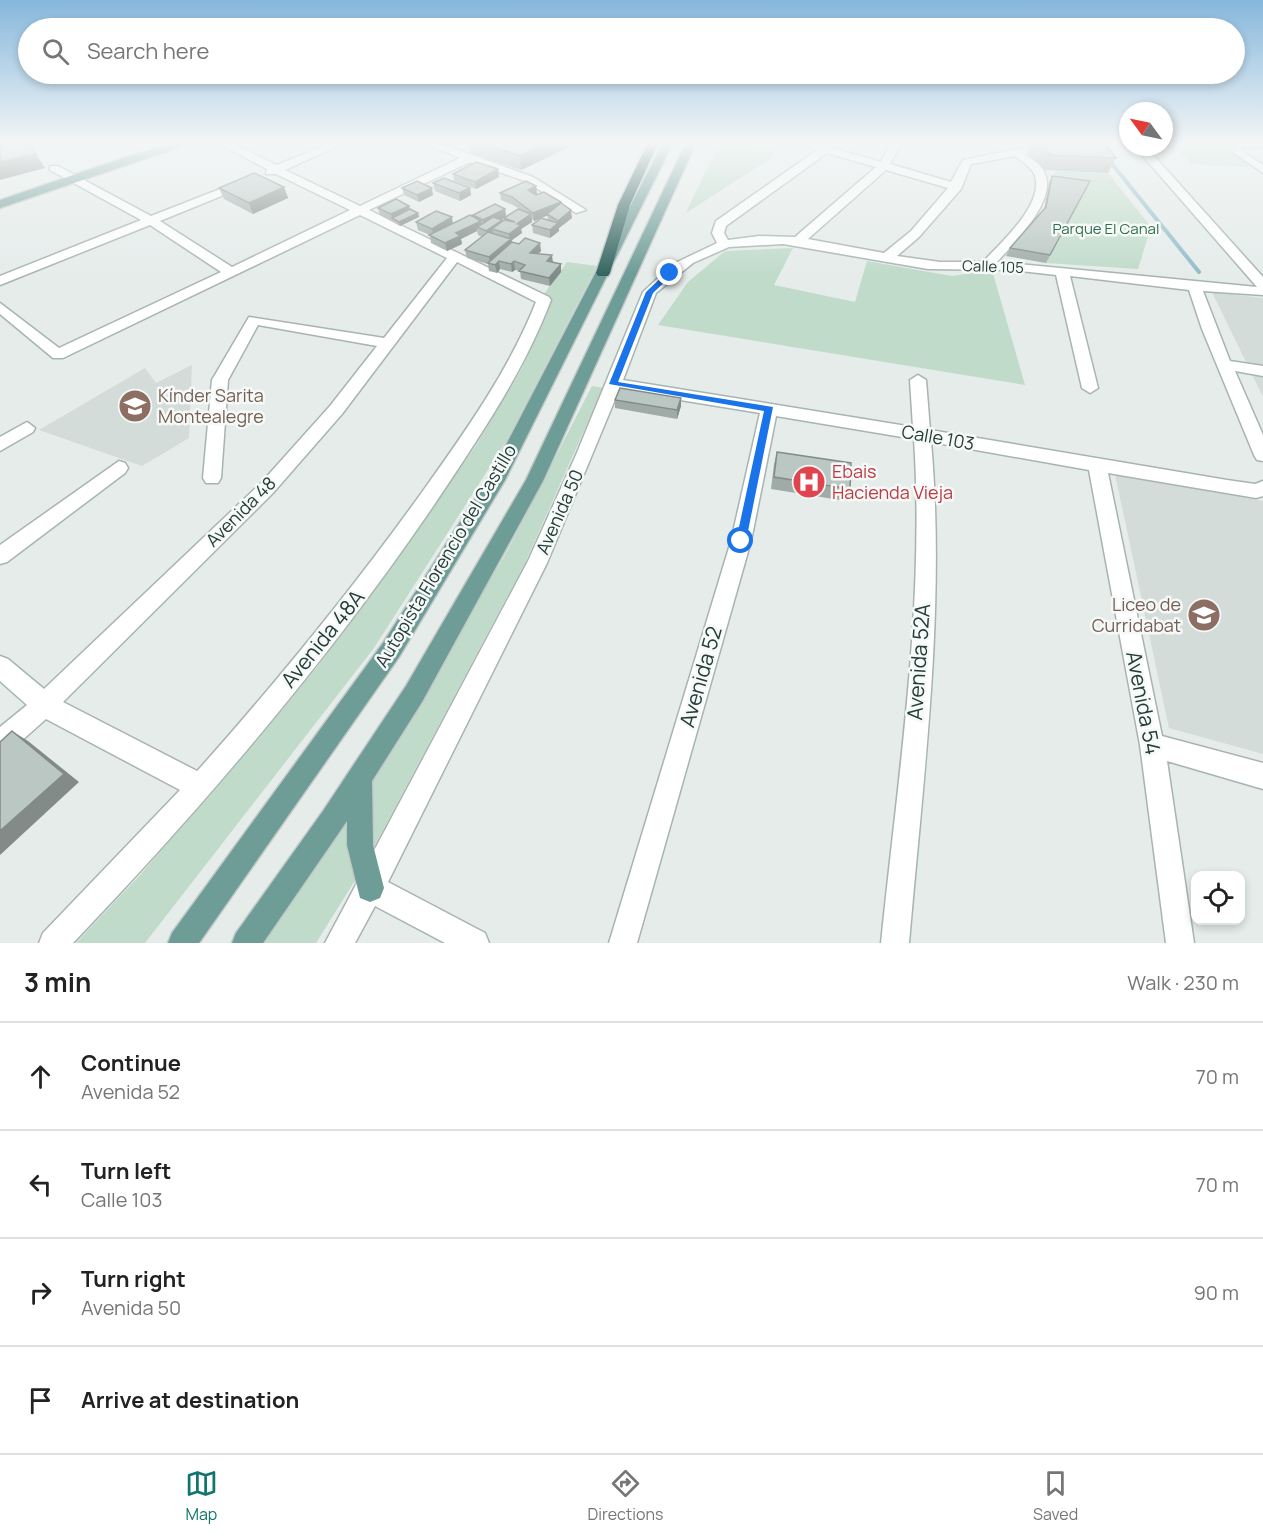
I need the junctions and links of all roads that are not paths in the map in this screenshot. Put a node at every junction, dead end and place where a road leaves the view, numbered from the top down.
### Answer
1 (50, 187) edge
2 (88, 187) edge
3 (233, 187) edge
4 (312, 187) edge
5 (409, 187) edge
6 (542, 187) edge
7 (632, 187) edge
8 (646, 187) edge
9 (671, 187) edge
10 (770, 187) edge
11 (860, 187) edge
12 (957, 187) edge
13 (1040, 187) edge
14 (1176, 187) edge
15 (0, 204) edge
16 (361, 210) junction
17 (580, 210) dead end
18 (151, 220) junction
19 (798, 241) junction
20 (724, 245) junction
21 (454, 257) junction
22 (886, 258) junction
23 (988, 264) junction
24 (1062, 271) junction
25 (231, 272) junction
26 (603, 273) junction
27 (0, 281) edge
28 (1263, 285) edge
29 (1195, 288) junction
30 (1263, 291) edge
31 (0, 307) edge
32 (388, 343) junction
33 (1226, 365) junction
34 (1263, 371) edge
35 (918, 380) dead end
36 (613, 384) junction
37 (1090, 388) dead end
38 (769, 409) junction
39 (27, 428) dead end
40 (924, 436) junction
41 (0, 445) edge
42 (1263, 455) edge
43 (1097, 464) junction
44 (119, 468) dead end
45 (212, 478) dead end
46 (1263, 488) edge
47 (0, 556) edge
48 (0, 666) edge
49 (44, 705) junction
50 (0, 743) edge
51 (1152, 745) junction
52 (1263, 776) edge
53 (359, 779) junction
54 (199, 786) junction
55 (370, 888) junction
56 (53, 943) edge
57 (182, 943) edge
58 (246, 943) edge
59 (339, 943) edge
60 (475, 943) edge
61 (622, 943) edge
62 (895, 943) edge
63 (1180, 943) edge

1 - 15 main road
2 - 18 street
3 - 18 street
4 - 16 street
5 - 16 street
6 - 17 street
7 - 26 highway
8 - 26 main road, Autopista Florencio del Castillo
9 - 53 main road, Autopista Florencio del Castillo
10 - 20 street
11 - 19 street
12 - 22 street
13 - 23 street
14 - 28 street
16 - 21 street
16 - 25 street
18 - 25 street
18 - 27 street
19 - 20 street, Calle 105
19 - 22 street, Calle 105
20 - 36 street, Avenida 50
21 - 32 street, Avenida 48
21 - 54 street, Avenida 48A
22 - 23 street, Calle 105
23 - 24 street, Calle 105
24 - 29 street, Calle 105
24 - 37 street
25 - 31 street
26 - 57 main road, Autopista Florencio del Castillo
29 - 30 street, Calle 105
29 - 33 street
32 - 45 street
32 - 49 street, Avenida 48
33 - 34 street
33 - 42 street
35 - 40 street, Avenida 52A
36 - 38 street, Calle 103
36 - 55 street, Avenida 50
38 - 40 street, Calle 103
38 - 61 street, Avenida 52
39 - 41 street
40 - 43 street, Calle 103
40 - 62 street, Avenida 52A
43 - 46 street, Calle 103
43 - 51 street, Avenida 54
44 - 47 street
48 - 49 street
49 - 50 street, Avenida 48
49 - 54 street
51 - 52 street
51 - 63 street, Avenida 54
53 - 55 main road
53 - 58 main road, Autopista Florencio del Castillo
54 - 56 street, Avenida 48A
55 - 59 street, Avenida 50
55 - 60 street

